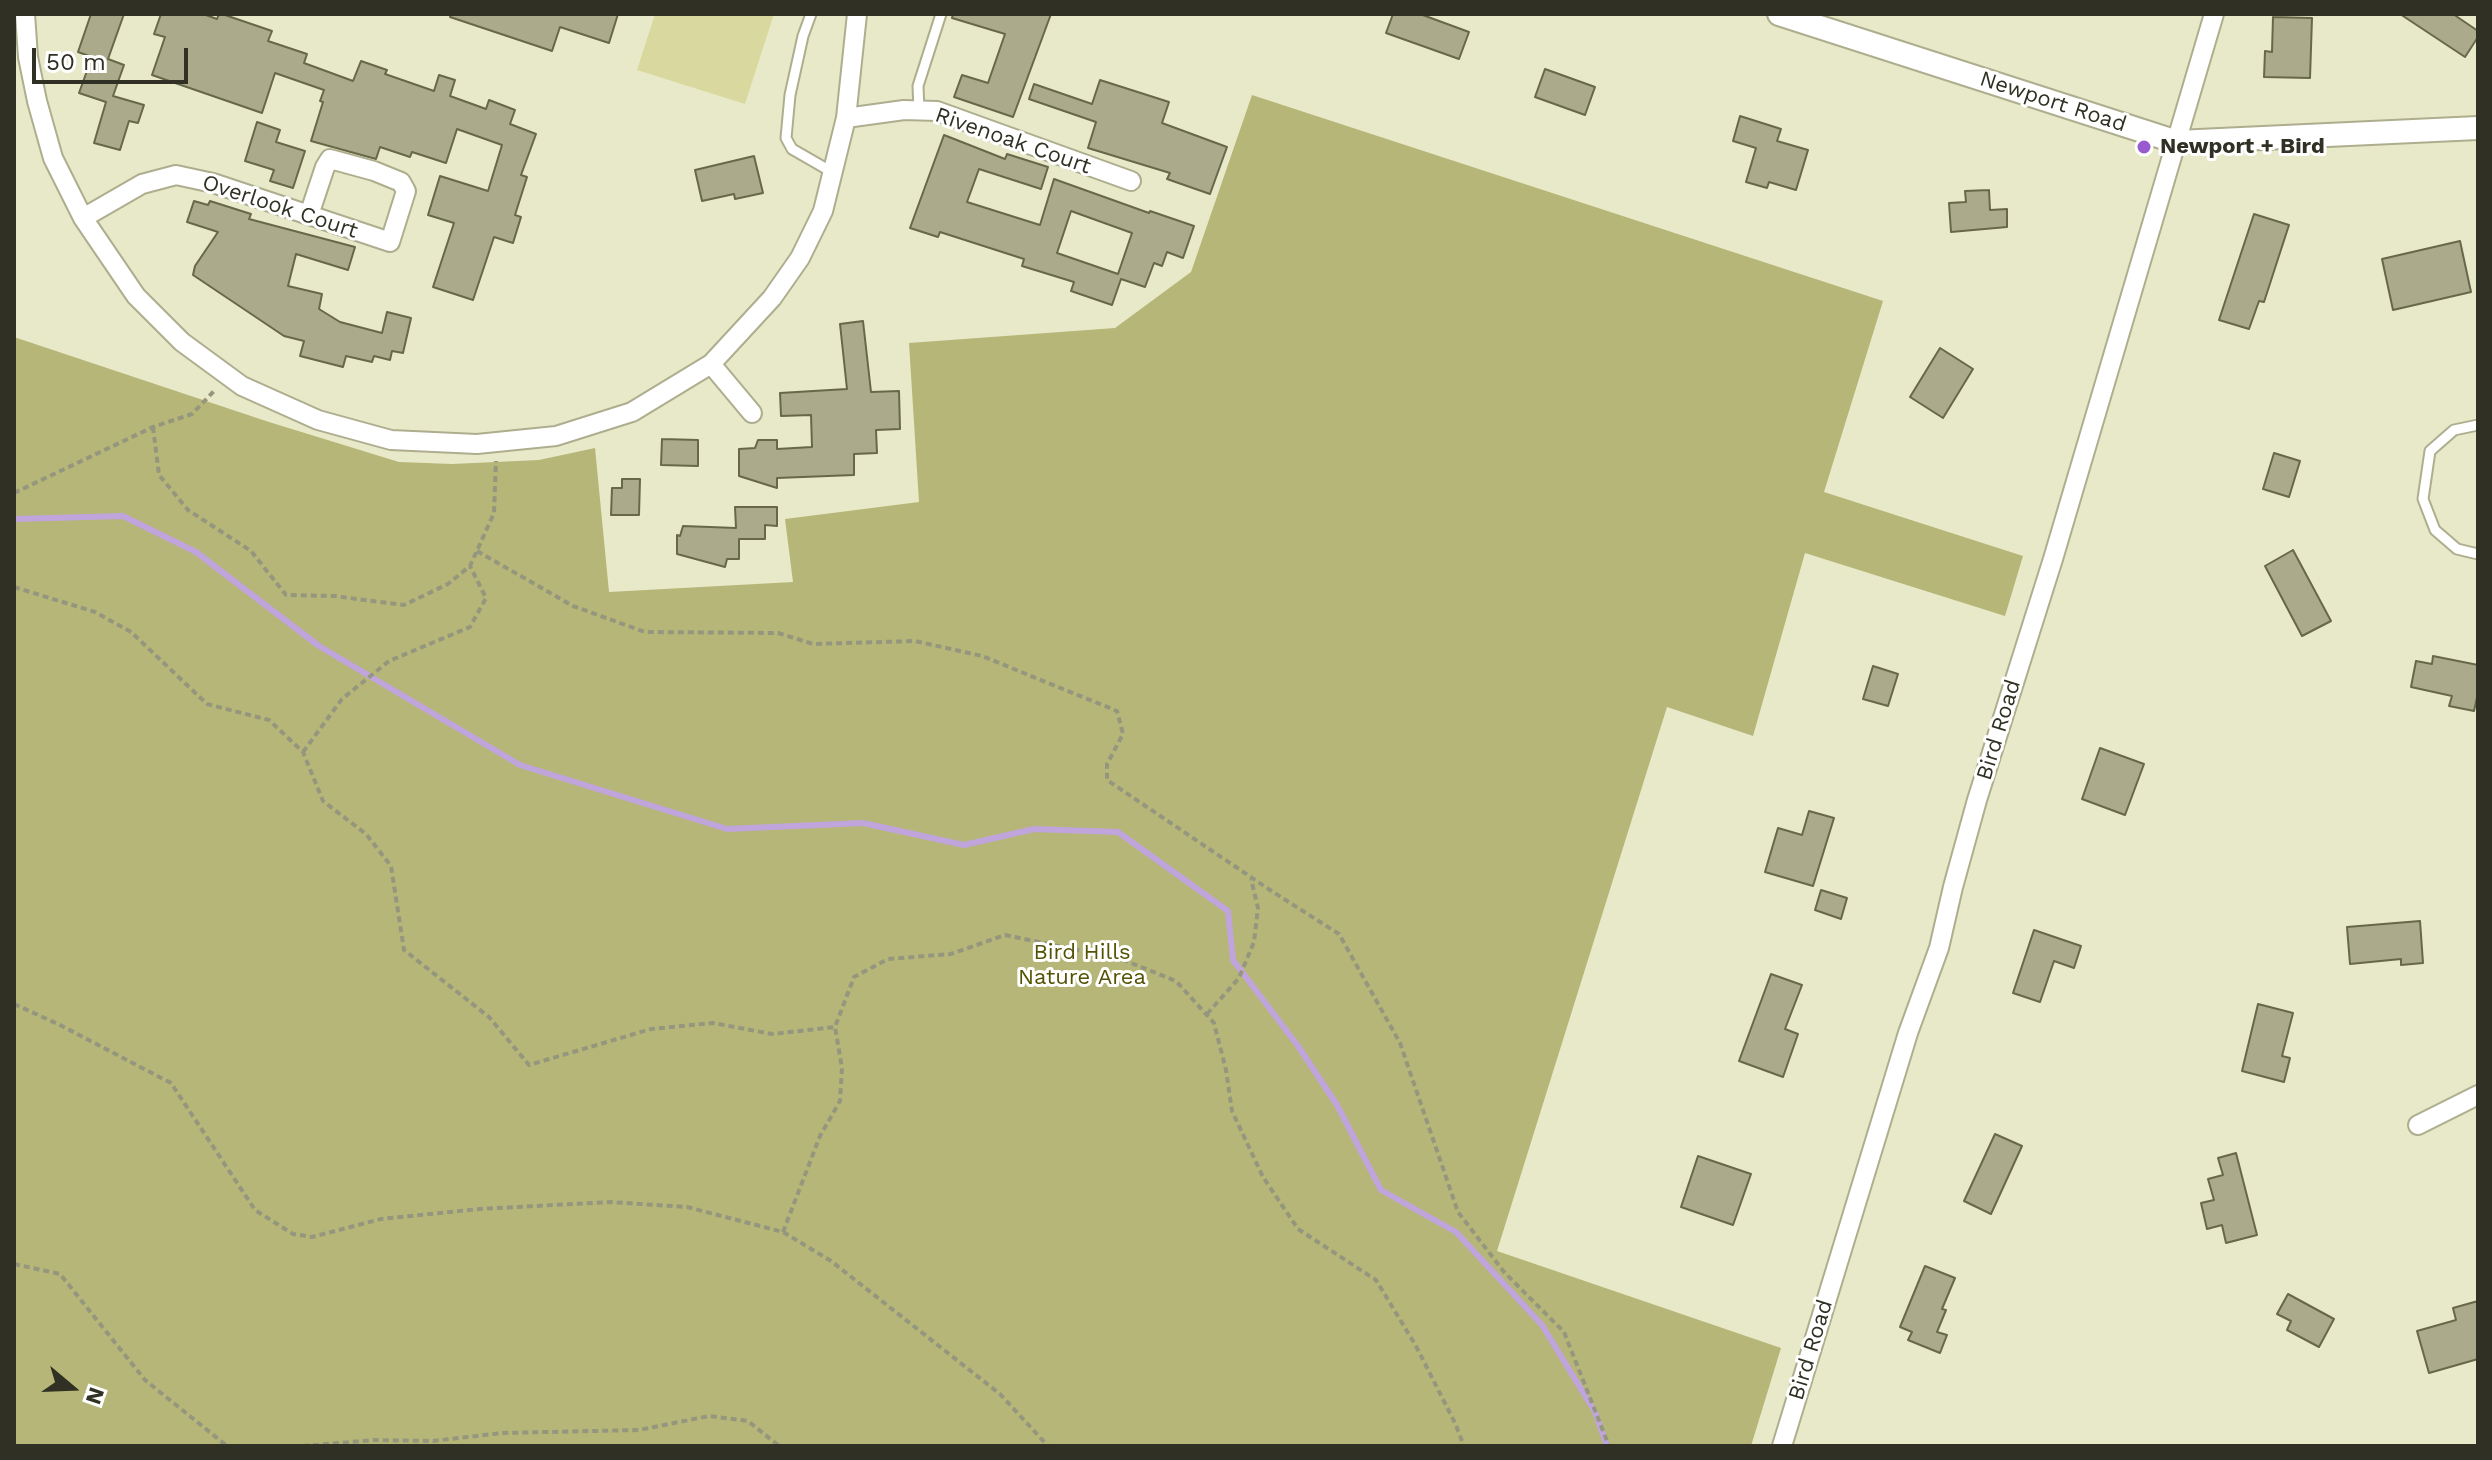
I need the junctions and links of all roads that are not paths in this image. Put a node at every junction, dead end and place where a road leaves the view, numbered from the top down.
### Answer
1 (25, 14) edge
2 (811, 14) edge
3 (857, 14) edge
4 (941, 14) edge
5 (1779, 14) edge
6 (2214, 14) edge
7 (919, 111) junction
8 (846, 118) junction
9 (2478, 128) edge
10 (2177, 142) junction
11 (832, 172) junction
12 (1131, 181) dead end
13 (309, 215) junction
14 (83, 218) junction
15 (711, 364) junction
16 (752, 413) dead end
17 (2478, 425) edge
18 (2478, 554) edge
19 (2478, 1095) edge
20 (2418, 1125) dead end
21 (1782, 1446) edge

1 - 14 street
2 - 11 lane
3 - 8 street
4 - 7 lane
5 - 10 street, Newport Road
6 - 10 street, Bird Road
7 - 8 street, Rivenoak Court
7 - 12 street, Rivenoak Court
8 - 11 street
9 - 10 street, Newport Road
10 - 21 street, Bird Road
11 - 15 street
13 - 13 street, Overlook Court
13 - 14 street, Overlook Court
14 - 15 street
15 - 16 street
17 - 18 lane
19 - 20 street

